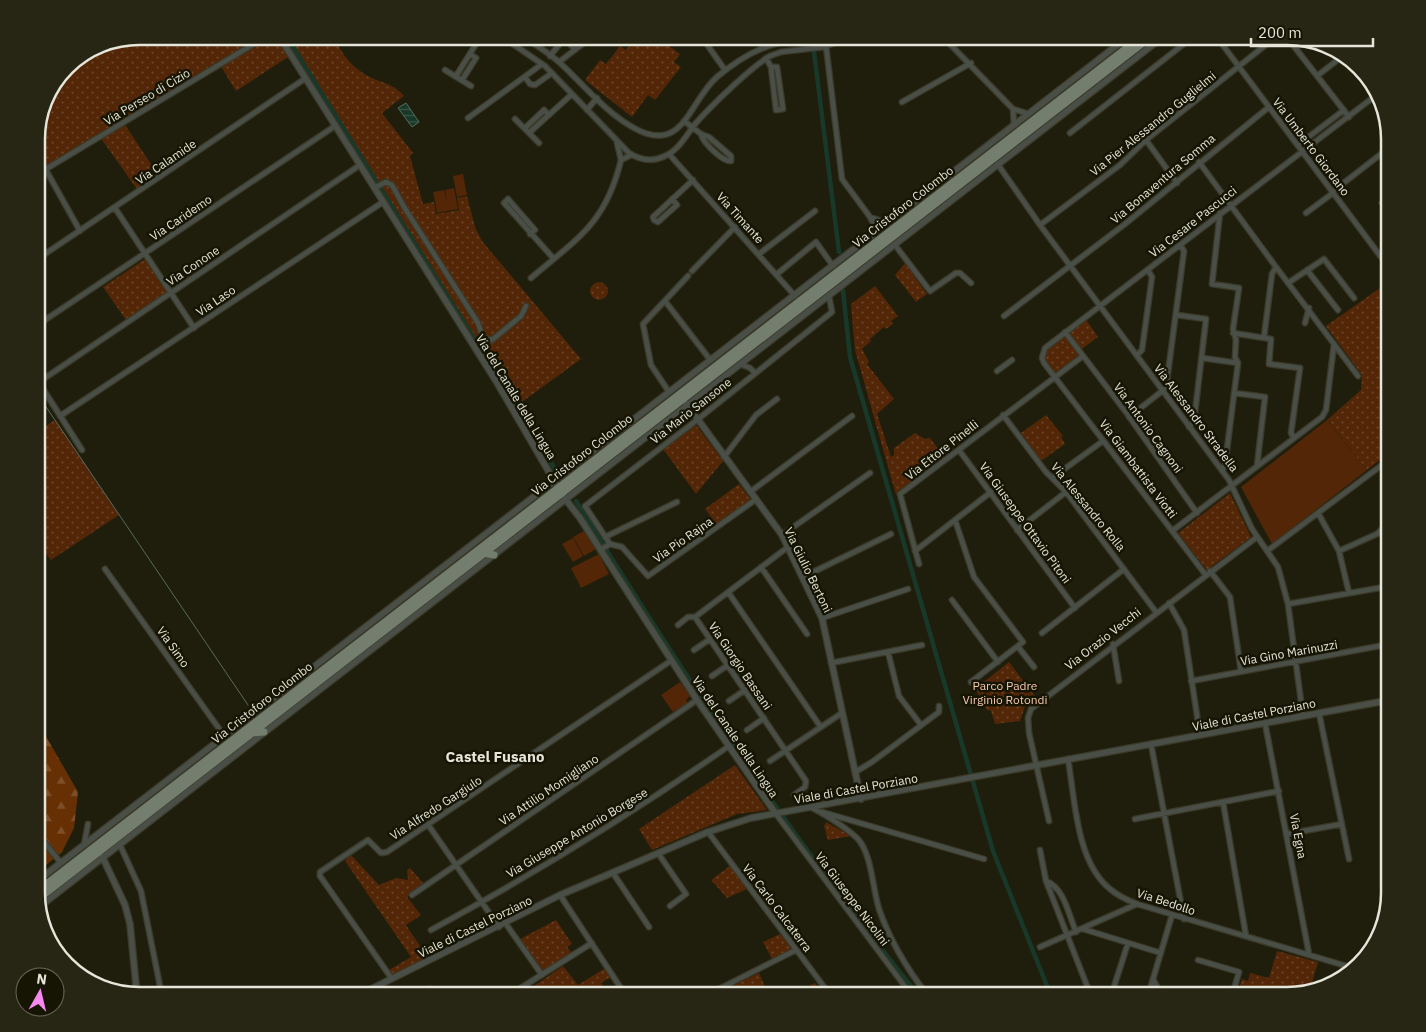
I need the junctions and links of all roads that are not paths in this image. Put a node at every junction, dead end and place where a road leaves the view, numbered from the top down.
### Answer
1 (252, 45) edge
2 (285, 45) edge
3 (476, 45) edge
4 (535, 45) edge
5 (559, 45) edge
6 (572, 45) edge
7 (581, 45) edge
8 (707, 45) edge
9 (772, 45) edge
10 (828, 45) edge
11 (952, 45) edge
12 (1117, 45) edge
13 (1131, 45) edge
14 (1140, 45) edge
15 (1153, 45) edge
16 (1182, 45) edge
17 (1222, 45) edge
18 (1266, 45) edge
19 (1293, 45) edge
20 (516, 46) edge
21 (824, 47) junction
22 (575, 50) junction
23 (470, 54) junction
24 (550, 56) junction
25 (766, 58) junction
26 (1338, 60) edge
27 (559, 62) junction
28 (971, 63) junction
29 (542, 64) junction
30 (771, 68) junction
31 (1239, 68) junction
32 (445, 70) dead end
33 (725, 70) junction
34 (552, 73) junction
35 (456, 76) junction
36 (1317, 76) junction
37 (525, 77) junction
38 (306, 78) junction
39 (462, 80) junction
40 (471, 86) dead end
41 (572, 94) junction
42 (597, 98) junction
43 (1372, 100) edge
44 (902, 102) dead end
45 (1269, 107) junction
46 (1013, 109) junction
47 (586, 110) junction
48 (1344, 110) junction
49 (1030, 114) junction
50 (549, 115) junction
51 (1349, 117) junction
52 (468, 118) dead end
53 (515, 119) dead end
54 (684, 121) junction
55 (335, 126) junction
56 (1014, 126) junction
57 (525, 128) junction
58 (693, 128) junction
59 (529, 133) junction
60 (1070, 133) dead end
61 (701, 134) junction
62 (615, 140) junction
63 (1146, 140) junction
64 (539, 143) dead end
65 (1298, 146) junction
66 (1302, 151) junction
67 (669, 154) junction
68 (1381, 154) edge
69 (632, 155) junction
70 (620, 160) junction
71 (1199, 162) junction
72 (360, 166) junction
73 (999, 166) junction
74 (46, 170) joint
75 (693, 180) junction
76 (1177, 182) junction
77 (376, 187) junction
78 (1333, 193) junction
79 (383, 202) junction
80 (1231, 204) junction
81 (116, 208) junction
82 (814, 211) dead end
83 (1220, 213) junction
84 (1306, 213) dead end
85 (870, 217) junction
86 (653, 218) dead end
87 (888, 224) junction
88 (1040, 225) junction
89 (735, 227) junction
90 (80, 231) junction
91 (530, 234) junction
92 (873, 235) junction
93 (895, 245) junction
94 (1180, 245) junction
95 (45, 254) edge
96 (759, 254) junction
97 (145, 255) junction
98 (1381, 257) edge
99 (554, 259) junction
100 (833, 266) junction
101 (1070, 266) junction
102 (1276, 267) junction
103 (1148, 270) junction
104 (1307, 270) junction
105 (692, 271) dead end
106 (776, 274) junction
107 (688, 276) dead end
108 (531, 278) dead end
109 (972, 283) dead end
110 (1288, 283) junction
111 (835, 290) junction
112 (822, 292) junction
113 (171, 293) junction
114 (795, 296) junction
115 (829, 296) junction
116 (1354, 298) dead end
117 (665, 301) junction
118 (1100, 305) junction
119 (526, 306) dead end
120 (1309, 308) junction
121 (1338, 310) dead end
122 (1177, 315) junction
123 (1004, 316) dead end
124 (45, 320) edge
125 (1305, 323) dead end
126 (194, 328) junction
127 (1065, 332) junction
128 (1234, 333) junction
129 (1264, 337) junction
130 (1334, 344) junction
131 (1137, 355) junction
132 (1083, 356) junction
133 (708, 357) dead end
134 (1202, 358) junction
135 (1012, 360) dead end
136 (1238, 363) junction
137 (740, 364) junction
138 (997, 371) dead end
139 (755, 374) junction
140 (45, 376) edge
141 (1054, 376) junction
142 (1358, 376) dead end
143 (670, 391) junction
144 (1164, 392) junction
145 (45, 393) edge
146 (1234, 393) junction
147 (683, 399) junction
148 (777, 399) dead end
149 (1003, 415) junction
150 (60, 416) junction
151 (852, 416) dead end
152 (1129, 417) junction
153 (697, 420) junction
154 (628, 423) junction
155 (640, 424) junction
156 (1189, 427) junction
157 (1294, 438) junction
158 (1104, 441) junction
159 (82, 450) dead end
160 (959, 450) junction
161 (724, 457) junction
162 (1381, 465) edge
163 (1257, 466) junction
164 (1222, 471) junction
165 (870, 472) dead end
166 (1052, 478) junction
167 (1232, 485) junction
168 (560, 490) junction
169 (750, 492) junction
170 (991, 492) junction
171 (1066, 492) junction
172 (756, 500) junction
173 (676, 502) dead end
174 (1197, 512) junction
175 (1318, 513) junction
176 (955, 520) junction
177 (1017, 530) junction
178 (1172, 531) junction
179 (1379, 533) edge
180 (891, 534) dead end
181 (782, 535) junction
182 (605, 537) junction
183 (1257, 537) junction
184 (609, 544) junction
185 (788, 547) junction
186 (601, 549) junction
187 (915, 551) junction
188 (1267, 551) junction
189 (1339, 551) junction
190 (484, 553) junction
191 (494, 555) junction
192 (919, 564) dead end
193 (761, 568) junction
194 (105, 569) dead end
195 (1124, 569) junction
196 (1208, 572) junction
197 (803, 577) junction
198 (1381, 588) edge
199 (908, 589) dead end
200 (728, 592) junction
201 (1350, 593) junction
202 (952, 600) dead end
203 (1169, 603) junction
204 (1288, 604) junction
205 (1075, 608) junction
206 (1156, 612) junction
207 (695, 617) junction
208 (822, 618) junction
209 (678, 625) dead end
210 (1042, 633) dead end
211 (807, 634) dead end
212 (710, 639) junction
213 (1114, 644) junction
214 (922, 646) dead end
215 (1381, 646) edge
216 (1019, 648) junction
217 (694, 650) dead end
218 (888, 652) junction
219 (672, 660) junction
220 (998, 662) junction
221 (1296, 662) junction
222 (832, 663) junction
223 (728, 665) junction
224 (1034, 667) dead end
225 (1242, 671) junction
226 (712, 676) dead end
227 (1118, 681) dead end
228 (1191, 681) junction
229 (971, 682) dead end
230 (745, 690) junction
231 (697, 700) junction
232 (729, 701) dead end
233 (1381, 702) edge
234 (938, 706) dead end
235 (842, 713) junction
236 (1319, 713) junction
237 (1303, 716) junction
238 (764, 718) junction
239 (1265, 722) junction
240 (921, 725) junction
241 (820, 726) junction
242 (747, 730) dead end
243 (264, 732) junction
244 (251, 733) junction
245 (1200, 735) junction
246 (225, 737) junction
247 (1151, 744) junction
248 (729, 746) junction
249 (786, 750) junction
250 (1068, 759) junction
251 (770, 761) dead end
252 (1037, 765) junction
253 (856, 771) junction
254 (176, 775) junction
255 (186, 776) junction
256 (1279, 791) junction
257 (794, 795) dead end
258 (861, 799) junction
259 (1223, 802) junction
260 (812, 808) junction
261 (821, 812) junction
262 (1164, 813) junction
263 (777, 814) junction
264 (1135, 818) dead end
265 (1049, 821) dead end
266 (88, 824) dead end
267 (1342, 824) junction
268 (430, 826) junction
269 (708, 832) junction
270 (98, 834) junction
271 (1287, 834) junction
272 (45, 844) edge
273 (120, 845) junction
274 (84, 846) junction
275 (1040, 850) dead end
276 (100, 851) junction
277 (658, 853) junction
278 (984, 859) dead end
279 (1350, 859) dead end
280 (60, 864) junction
281 (457, 865) junction
282 (613, 873) junction
283 (45, 875) edge
284 (1046, 882) junction
285 (45, 886) edge
286 (45, 894) edge
287 (412, 895) dead end
288 (560, 896) junction
289 (45, 901) edge
290 (482, 902) junction
291 (1137, 904) junction
292 (670, 906) dead end
293 (1172, 915) junction
294 (1184, 919) junction
295 (506, 924) junction
296 (649, 926) dead end
297 (499, 927) junction
298 (1083, 929) junction
299 (431, 930) dead end
300 (1076, 932) junction
301 (1067, 936) junction
302 (1246, 936) junction
303 (1128, 942) junction
304 (592, 943) junction
305 (1040, 947) dead end
306 (796, 950) junction
307 (1161, 953) junction
308 (1309, 954) junction
309 (1198, 960) dead end
310 (1346, 966) edge
311 (542, 975) junction
312 (1153, 978) junction
313 (392, 979) junction
314 (136, 987) edge
315 (160, 987) edge
316 (376, 987) edge
317 (523, 987) edge
318 (620, 987) edge
319 (723, 987) edge
320 (824, 987) edge
321 (905, 987) edge
322 (921, 987) edge
323 (1087, 987) edge
324 (1114, 987) edge
325 (1150, 987) edge
326 (1158, 987) edge
327 (1235, 987) edge

1 - 74 street, Via Perseo di Cizio
2 - 38 street, Via del Canale della Lingua
3 - 23 street
4 - 24 street
5 - 24 street
6 - 22 street
7 - 22 street
8 - 33 street
9 - 33 street
10 - 21 street
11 - 28 street
12 - 49 street, Via Cristoforo Colombo
13 - 147 main road, Via Cristoforo Colombo
14 - 112 main road, Via Cristoforo Colombo
15 - 73 street, Via Cristoforo Colombo
16 - 60 street
17 - 31 street, Via Umberto Giordano
18 - 31 street, Via Pier Alessandro Guglielmi
19 - 36 street
20 - 29 street
21 - 25 street
21 - 85 street
22 - 27 street
23 - 35 street
23 - 39 street
24 - 27 street
25 - 30 street
25 - 58 street
26 - 36 street
27 - 42 street
28 - 44 street
28 - 46 street
29 - 34 street
29 - 37 street
30 - 30 street
31 - 45 street, Via Umberto Giordano
31 - 63 street, Via Pier Alessandro Guglielmi
32 - 35 street
33 - 54 street
34 - 37 street
34 - 41 street
35 - 39 street
36 - 48 street
37 - 52 street
38 - 55 street, Via del Canale della Lingua
38 - 81 street, Via Calamide
39 - 40 street
41 - 47 street
41 - 50 street
42 - 47 street
42 - 54 street
43 - 51 street, Via Cesare Pascucci
45 - 65 street, Via Umberto Giordano
45 - 71 street, Via Bonaventura Somma
46 - 49 street
46 - 56 street
47 - 62 street
48 - 51 street
48 - 65 street
49 - 56 street, Via Cristoforo Colombo
50 - 57 street
50 - 59 street
51 - 66 street, Via Cesare Pascucci
53 - 57 street
54 - 58 street
55 - 72 street, Via del Canale della Lingua
55 - 97 street, Via Caridemo
56 - 87 street, Via Cristoforo Colombo
57 - 59 street
58 - 61 street
58 - 67 street
59 - 64 street
61 - 61 street
62 - 69 street
62 - 70 street
63 - 76 street
63 - 88 street, Via Pier Alessandro Guglielmi
65 - 66 street, Via Umberto Giordano
66 - 78 street, Via Umberto Giordano
66 - 80 street, Via Cesare Pascucci
67 - 69 street
67 - 75 street, Via Timante
68 - 78 street
69 - 70 street
70 - 99 street
71 - 76 street, Via Bonaventura Somma
71 - 80 street
72 - 77 street, Via del Canale della Lingua
72 - 113 street, Via Conone
73 - 88 street, Via Alessandro Stradella
73 - 93 street, Via Cristoforo Colombo
74 - 90 street
75 - 86 street
75 - 89 street, Via Timante
76 - 101 street, Via Bonaventura Somma
77 - 79 street, Via del Canale della Lingua
77 - 119 street
78 - 84 street
78 - 98 street, Via Umberto Giordano
79 - 126 street, Via Laso
79 - 168 street, Via del Canale della Lingua
80 - 83 street, Via Cesare Pascucci
80 - 102 street
81 - 90 street, Via Calamide
81 - 97 street
82 - 96 street
83 - 94 street, Via Cesare Pascucci
83 - 128 street
85 - 87 street
85 - 92 street
87 - 92 street, Via Cristoforo Colombo
88 - 101 street, Via Alessandro Stradella
89 - 96 street, Via Timante
89 - 105 street
90 - 95 street, Via Calamide
91 - 91 street
91 - 99 street
92 - 100 street, Via Cristoforo Colombo
93 - 109 street, Via Cristoforo Colombo
93 - 111 street, Via Cristoforo Colombo
94 - 103 street, Via Cesare Pascucci
94 - 122 street
96 - 106 street, Via Timante
97 - 113 street
97 - 124 street, Via Caridemo
99 - 108 street
100 - 106 street
100 - 114 street, Via Cristoforo Colombo
101 - 118 street, Via Alessandro Stradella
101 - 123 street, Via Bonaventura Somma
102 - 110 street
102 - 129 street
103 - 118 street, Via Cesare Pascucci
103 - 131 street
104 - 110 street
104 - 116 street
104 - 121 street
106 - 114 street, Via Timante
107 - 117 street
110 - 120 street
111 - 112 street, Via Cristoforo Colombo
111 - 115 street, Via Cristoforo Colombo
112 - 147 main road, Via Cristoforo Colombo
113 - 126 street
113 - 140 street, Via Conone
114 - 143 street, Via Cristoforo Colombo
115 - 137 street, Via Cristoforo Colombo
115 - 139 street, Via Mario Sansone
117 - 133 street
117 - 143 street
118 - 127 street, Via Cesare Pascucci
118 - 131 street, Via Alessandro Stradella
120 - 125 street
120 - 130 street
122 - 134 street
122 - 144 street
126 - 150 street, Via Laso
127 - 132 street, Via Antonio Cagnoni
127 - 141 street, Via Cesare Pascucci
128 - 129 street
128 - 136 street
129 - 157 street
130 - 142 street
130 - 157 street
131 - 144 street, Via Alessandro Stradella
132 - 141 street, Via Ettore Pinelli
132 - 152 street, Via Antonio Cagnoni
134 - 136 street
134 - 156 street
135 - 138 street
136 - 146 street
137 - 139 street
137 - 147 street, Via Cristoforo Colombo
139 - 153 street, Via Mario Sansone
141 - 149 street, Via Ettore Pinelli
141 - 158 street, Via Giambattista Viotti
143 - 147 street
143 - 154 street, Via Cristoforo Colombo
144 - 152 street
144 - 156 street, Via Alessandro Stradella
145 - 150 street
146 - 163 street
146 - 164 street
147 - 153 street, Via Giulio Bertoni
147 - 155 main road, Via Cristoforo Colombo
147 - 168 main road, Via Cristoforo Colombo
148 - 161 street
149 - 160 street, Via Ettore Pinelli
149 - 166 street, Via Alessandro Rolla
150 - 159 street
151 - 169 street
152 - 174 street, Via Antonio Cagnoni
153 - 161 street, Via Giulio Bertoni
153 - 182 street, Via Mario Sansone
154 - 155 street
154 - 168 street, Via Cristoforo Colombo
155 - 168 main road, Via Cristoforo Colombo
156 - 164 street, Via Alessandro Stradella
157 - 163 street
158 - 166 street
158 - 178 street, Via Giambattista Viotti
160 - 170 street, Via Giuseppe Ottavio Pitoni
160 - 187 street, Via Ettore Pinelli
161 - 169 street, Via Giulio Bertoni
162 - 175 street
163 - 167 street
164 - 167 street, Via Alessandro Stradella
165 - 181 street
166 - 171 street, Via Alessandro Rolla
167 - 174 street
167 - 183 street, Via Alessandro Stradella
168 - 186 street, Via del Canale della Lingua
168 - 190 main road, Via Cristoforo Colombo
168 - 191 street, Via Cristoforo Colombo
168 - 246 street, Via Cristoforo Colombo
168 - 255 main road, Via Cristoforo Colombo
169 - 172 street, Via Giulio Bertoni
170 - 176 street
170 - 177 street, Via Giuseppe Ottavio Pitoni
171 - 177 street
171 - 195 street, Via Alessandro Rolla
172 - 181 street, Via Giulio Bertoni
172 - 184 street, Via Pio Rajna
173 - 182 street
174 - 178 street
175 - 188 street
175 - 189 street
176 - 187 street
176 - 216 street
177 - 205 street, Via Giuseppe Ottavio Pitoni
178 - 196 street, Via Giambattista Viotti
179 - 189 street
180 - 197 street
181 - 185 street, Via Giulio Bertoni
182 - 184 street, Via Mario Sansone
183 - 188 street, Via Alessandro Stradella
183 - 196 street, Via Orazio Vecchi
184 - 186 street
185 - 193 street, Via Giorgio Bassani
185 - 197 street, Via Giulio Bertoni
186 - 219 street, Via del Canale della Lingua
187 - 192 street, Via Ettore Pinelli
188 - 204 street, Via Alessandro Stradella
189 - 201 street
190 - 191 main road
190 - 244 main road, Via Cristoforo Colombo
191 - 243 street, Via Cristoforo Colombo
193 - 200 street, Via Giorgio Bassani
193 - 211 street
194 - 246 street, Via Simo
195 - 205 street
195 - 206 street, Via Alessandro Rolla
196 - 203 street, Via Orazio Vecchi
196 - 225 street, Via Giambattista Viotti
197 - 208 street, Via Giulio Bertoni
198 - 201 street
199 - 208 street
200 - 207 street, Via Giorgio Bassani
200 - 241 street
201 - 204 street
202 - 220 street
203 - 206 street, Via Orazio Vecchi
203 - 228 street
204 - 221 street, Via Alessandro Stradella
205 - 210 street
206 - 213 street, Via Orazio Vecchi
207 - 209 street
207 - 212 street, Via Giorgio Bassani
208 - 222 street, Via Giulio Bertoni
212 - 217 street
212 - 223 street, Via Giorgio Bassani
213 - 227 street
213 - 252 street, Via Orazio Vecchi
214 - 218 street
215 - 221 street, Via Gino Marinuzzi
216 - 220 street
216 - 224 street
218 - 222 street
218 - 240 street
219 - 231 street, Via del Canale della Lingua
219 - 268 street, Via Alfredo Gargiulo
220 - 229 street
221 - 225 street, Via Gino Marinuzzi
221 - 237 street, Via Alessandro Stradella
222 - 235 street, Via Giulio Bertoni
223 - 226 street
223 - 230 street, Via Giorgio Bassani
225 - 228 street, Via Gino Marinuzzi
228 - 245 street
230 - 232 street
230 - 238 street, Via Giorgio Bassani
231 - 248 street, Via del Canale della Lingua
231 - 281 street, Via Attilio Momigliano
233 - 236 street, Viale di Castel Porziano
234 - 240 street
235 - 241 street
235 - 253 street, Via Giulio Bertoni
236 - 237 street, Viale di Castel Porziano
236 - 267 street
237 - 239 street, Viale di Castel Porziano
238 - 242 street
238 - 249 street, Via Giorgio Bassani
239 - 245 street, Viale di Castel Porziano
239 - 256 street, Via Egna
240 - 253 street
241 - 249 street
243 - 244 main road
243 - 273 street, Via Cristoforo Colombo
244 - 276 main road, Via Cristoforo Colombo
245 - 247 street, Viale di Castel Porziano
246 - 254 street, Via Cristoforo Colombo
247 - 250 street, Viale di Castel Porziano
247 - 262 street
248 - 263 street, Via del Canale della Lingua
248 - 290 street, Via Giuseppe Antonio Borgese
249 - 251 street
249 - 257 street, Via Giorgio Bassani
250 - 252 street, Viale di Castel Porziano
250 - 291 street, Via Bedollo
252 - 258 street, Viale di Castel Porziano
252 - 265 street, Via Orazio Vecchi
253 - 258 street, Via Giulio Bertoni
254 - 255 street
254 - 270 street, Via Cristoforo Colombo
255 - 276 main road, Via Cristoforo Colombo
256 - 259 street
256 - 271 street, Via Egna
258 - 260 street, Viale di Castel Porziano
259 - 262 street
259 - 302 street
260 - 261 street
260 - 263 street, Viale di Castel Porziano
261 - 278 street
261 - 322 street
262 - 264 street
262 - 294 street
263 - 269 street, Viale di Castel Porziano
263 - 321 street, Via Giuseppe Nicolini
266 - 274 street
267 - 271 street
267 - 279 street
268 - 281 street
268 - 313 street, Via Alfredo Gargiulo
269 - 277 street, Viale di Castel Porziano
269 - 306 street, Via Carlo Calcaterra
270 - 274 street, Via Cristoforo Colombo
270 - 276 street
271 - 308 street, Via Egna
272 - 280 street
273 - 276 street, Via Cristoforo Colombo
273 - 315 street
274 - 280 street, Via Cristoforo Colombo
275 - 284 street
276 - 285 main road, Via Cristoforo Colombo
276 - 286 main road, Via Cristoforo Colombo
276 - 289 street, Via Cristoforo Colombo
276 - 314 street
277 - 282 street, Viale di Castel Porziano
277 - 292 street
280 - 283 street, Via Cristoforo Colombo
281 - 287 street, Via Attilio Momigliano
281 - 290 street
282 - 288 street, Viale di Castel Porziano
282 - 296 street
284 - 300 street
284 - 301 street
288 - 295 street, Viale di Castel Porziano
288 - 304 street
290 - 297 street
290 - 299 street, Via Giuseppe Antonio Borgese
291 - 293 street, Via Bedollo
291 - 298 street
293 - 294 street, Via Bedollo
293 - 307 street
294 - 302 street, Via Bedollo
295 - 297 street, Viale di Castel Porziano
295 - 311 street
297 - 313 street, Viale di Castel Porziano
298 - 300 street
298 - 303 street
300 - 301 street
301 - 305 street
301 - 323 street
302 - 308 street, Via Bedollo
303 - 307 street
303 - 324 street
304 - 311 street
304 - 318 street
306 - 319 street
306 - 320 street, Via Carlo Calcaterra
307 - 312 street
308 - 310 street, Via Bedollo
309 - 327 street
311 - 317 street
312 - 325 street
312 - 326 street
313 - 316 street, Viale di Castel Porziano

